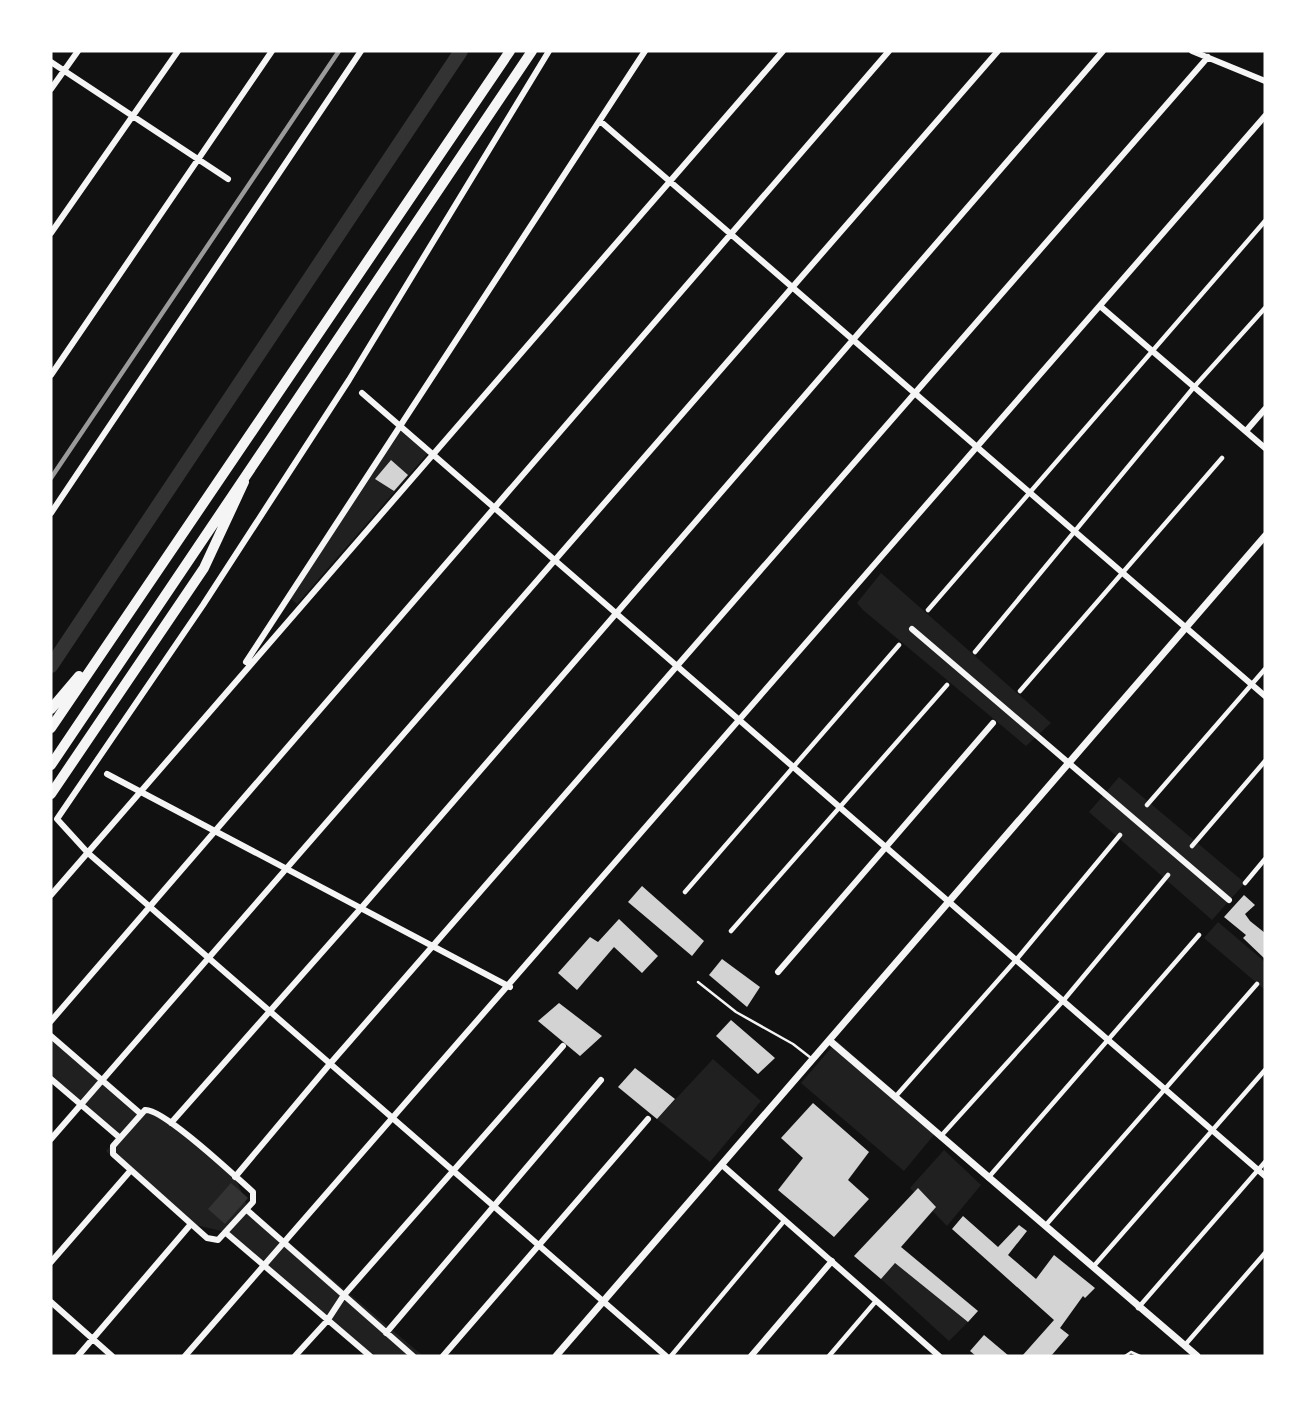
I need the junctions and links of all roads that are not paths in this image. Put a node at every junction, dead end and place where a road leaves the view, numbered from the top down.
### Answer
1 (78, 51) edge
2 (178, 51) edge
3 (272, 51) edge
4 (361, 51) edge
5 (510, 51) edge
6 (532, 51) edge
7 (549, 51) edge
8 (645, 51) edge
9 (783, 51) edge
10 (889, 51) edge
11 (998, 51) edge
12 (1103, 51) edge
13 (1192, 51) edge
14 (1208, 57) junction
15 (51, 62) edge
16 (63, 71) junction
17 (1265, 81) edge
18 (51, 89) edge
19 (132, 116) junction
20 (1265, 116) edge
21 (600, 121) junction
22 (196, 159) junction
23 (228, 179) dead end
24 (671, 180) junction
25 (1265, 221) edge
26 (51, 233) edge
27 (732, 234) junction
28 (792, 286) junction
29 (1101, 306) junction
30 (1265, 308) edge
31 (855, 341) junction
32 (1151, 350) junction
33 (51, 375) edge
34 (1194, 387) junction
35 (914, 392) junction
36 (362, 393) dead end
37 (1265, 409) edge
38 (399, 424) junction
39 (1246, 431) junction
40 (975, 446) junction
41 (1265, 448) edge
42 (432, 454) junction
43 (1222, 458) dead end
44 (248, 469) junction
45 (1029, 493) junction
46 (491, 508) junction
47 (51, 513) edge
48 (1075, 532) junction
49 (1265, 536) edge
50 (554, 562) junction
51 (1122, 573) junction
52 (928, 610) dead end
53 (616, 615) junction
54 (1186, 627) junction
55 (912, 629) dead end
56 (899, 645) dead end
57 (975, 652) dead end
58 (94, 662) junction
59 (677, 667) junction
60 (1265, 669) edge
61 (234, 680) junction
62 (1252, 684) junction
63 (947, 685) dead end
64 (1020, 691) dead end
65 (1265, 696) edge
66 (51, 709) edge
67 (738, 721) junction
68 (993, 723) dead end
69 (51, 728) edge
70 (1265, 761) edge
71 (51, 765) edge
72 (1068, 766) junction
73 (792, 769) junction
74 (107, 774) dead end
75 (140, 792) junction
76 (51, 794) edge
77 (1147, 805) dead end
78 (838, 807) junction
79 (215, 830) junction
80 (1120, 835) dead end
81 (1192, 846) dead end
82 (884, 847) junction
83 (88, 853) junction
84 (1265, 859) edge
85 (289, 867) junction
86 (1168, 875) dead end
87 (1245, 883) dead end
88 (685, 892) dead end
89 (51, 895) edge
90 (1230, 900) dead end
91 (949, 903) junction
92 (148, 905) junction
93 (362, 907) junction
94 (731, 932) dead end
95 (1199, 934) dead end
96 (434, 947) junction
97 (208, 959) junction
98 (1016, 960) junction
99 (778, 972) dead end
100 (698, 982) dead end
101 (1257, 984) dead end
102 (510, 987) junction
103 (1063, 1001) junction
104 (269, 1012) junction
105 (51, 1021) edge
106 (51, 1036) edge
107 (1108, 1040) junction
108 (830, 1041) junction
109 (563, 1046) dead end
110 (814, 1060) junction
111 (329, 1065) junction
112 (1265, 1070) edge
113 (51, 1079) edge
114 (102, 1080) junction
115 (601, 1080) dead end
116 (1164, 1088) junction
117 (896, 1096) junction
118 (80, 1105) junction
119 (141, 1114) junction
120 (390, 1118) junction
121 (648, 1119) dead end
122 (171, 1123) junction
123 (1213, 1130) junction
124 (941, 1136) junction
125 (120, 1138) junction
126 (51, 1139) edge
127 (1265, 1162) edge
128 (722, 1165) junction
129 (131, 1170) junction
130 (1259, 1170) junction
131 (454, 1171) junction
132 (1265, 1176) edge
133 (235, 1177) junction
134 (987, 1178) junction
135 (493, 1206) junction
136 (247, 1210) junction
137 (784, 1221) junction
138 (191, 1224) junction
139 (1044, 1227) junction
140 (226, 1233) junction
141 (283, 1242) junction
142 (540, 1245) junction
143 (1265, 1253) edge
144 (832, 1261) junction
145 (51, 1262) edge
146 (265, 1267) junction
147 (1092, 1268) junction
148 (344, 1295) junction
149 (603, 1301) junction
150 (876, 1301) junction
151 (51, 1302) edge
152 (1138, 1308) junction
153 (327, 1321) junction
154 (386, 1333) junction
155 (92, 1339) junction
156 (1184, 1346) junction
157 (935, 1355) edge
158 (78, 1356) edge
159 (112, 1356) edge
160 (185, 1356) edge
161 (295, 1356) edge
162 (368, 1356) edge
163 (413, 1356) edge
164 (443, 1356) edge
165 (556, 1356) edge
166 (669, 1356) edge
167 (751, 1356) edge
168 (829, 1356) edge
169 (1125, 1356) edge
170 (1140, 1356) edge
171 (1197, 1356) edge

1 - 16 street
2 - 19 street
3 - 22 street
4 - 47 street
5 - 58 highway
6 - 44 highway
7 - 83 street
8 - 21 street
9 - 24 street
10 - 27 street
11 - 28 street
12 - 31 street
13 - 14 street
14 - 17 street
14 - 35 street
15 - 16 street
16 - 18 street
16 - 19 street
19 - 22 street
19 - 26 street
20 - 29 street
21 - 24 street
21 - 38 street
22 - 23 street
22 - 33 street
24 - 27 street
24 - 42 street
25 - 32 street
27 - 28 street
27 - 46 street
28 - 31 street
28 - 50 street
29 - 32 street
29 - 40 street
30 - 34 street
31 - 35 street
31 - 53 street
32 - 34 street
32 - 45 street
34 - 39 street
34 - 48 street
35 - 40 street
35 - 59 street
36 - 38 street
37 - 39 street
38 - 42 street
38 - 61 street
39 - 41 street
40 - 45 street
40 - 67 street
42 - 46 street
42 - 61 street
43 - 51 street
44 - 71 highway
44 - 76 highway
45 - 48 street
45 - 52 street
46 - 50 street
46 - 79 street
48 - 51 street
48 - 57 street
49 - 54 street
50 - 53 street
50 - 85 street
51 - 54 street
51 - 64 street
53 - 59 street
53 - 93 street
54 - 62 street
54 - 72 street
55 - 72 street
56 - 73 street
58 - 66 highway
58 - 69 highway
59 - 67 street
59 - 96 street
60 - 62 street
61 - 75 street
62 - 65 street
62 - 77 street
63 - 78 street
67 - 73 street
67 - 102 street
68 - 82 street
70 - 81 street
72 - 90 street
72 - 91 street
73 - 78 street
73 - 88 street
74 - 75 street
75 - 79 street
75 - 83 street
78 - 82 street
78 - 94 street
79 - 85 street
79 - 92 street
80 - 98 street
82 - 91 street
82 - 99 street
83 - 89 street
83 - 92 street
84 - 87 street
85 - 93 street
85 - 97 street
86 - 103 street
91 - 98 street
91 - 108 street
92 - 97 street
92 - 105 street
93 - 96 street
93 - 104 street
95 - 107 street
96 - 102 street
96 - 111 street
97 - 104 street
97 - 114 street
98 - 103 street
98 - 117 street
100 - 110 lane
101 - 116 street
102 - 120 street
103 - 107 street
103 - 124 street
104 - 111 street
104 - 122 street
106 - 114 street
107 - 116 street
107 - 134 street
108 - 110 street
108 - 117 street
109 - 131 street
110 - 128 street
111 - 120 street
111 - 133 street
112 - 123 street
113 - 118 street
114 - 118 street
114 - 119 street
115 - 135 street
116 - 123 street
116 - 139 street
117 - 124 street
118 - 125 street
118 - 126 street
119 - 122 street
119 - 125 street
120 - 131 street
120 - 141 street
121 - 142 street
122 - 133 street
123 - 130 street
123 - 147 street
124 - 134 street
125 - 129 street
127 - 130 street
128 - 137 street
128 - 149 street
129 - 138 street
129 - 145 street
130 - 132 street
130 - 152 street
131 - 135 street
131 - 148 street
133 - 136 street
134 - 139 street
135 - 142 street
135 - 154 street
136 - 140 street
136 - 141 street
137 - 144 street
137 - 166 street
138 - 140 street
138 - 155 street
139 - 147 street
140 - 146 street
141 - 146 street
141 - 148 street
142 - 149 street
142 - 164 street
143 - 156 street
144 - 150 street
144 - 167 street
146 - 153 street
146 - 160 street
147 - 152 street
148 - 153 street
148 - 154 street
149 - 165 street
149 - 166 street
150 - 157 street
150 - 168 street
151 - 155 street
152 - 156 street
153 - 161 street
153 - 162 street
154 - 163 street
155 - 158 street
155 - 159 street
156 - 171 street
169 - 170 lane

